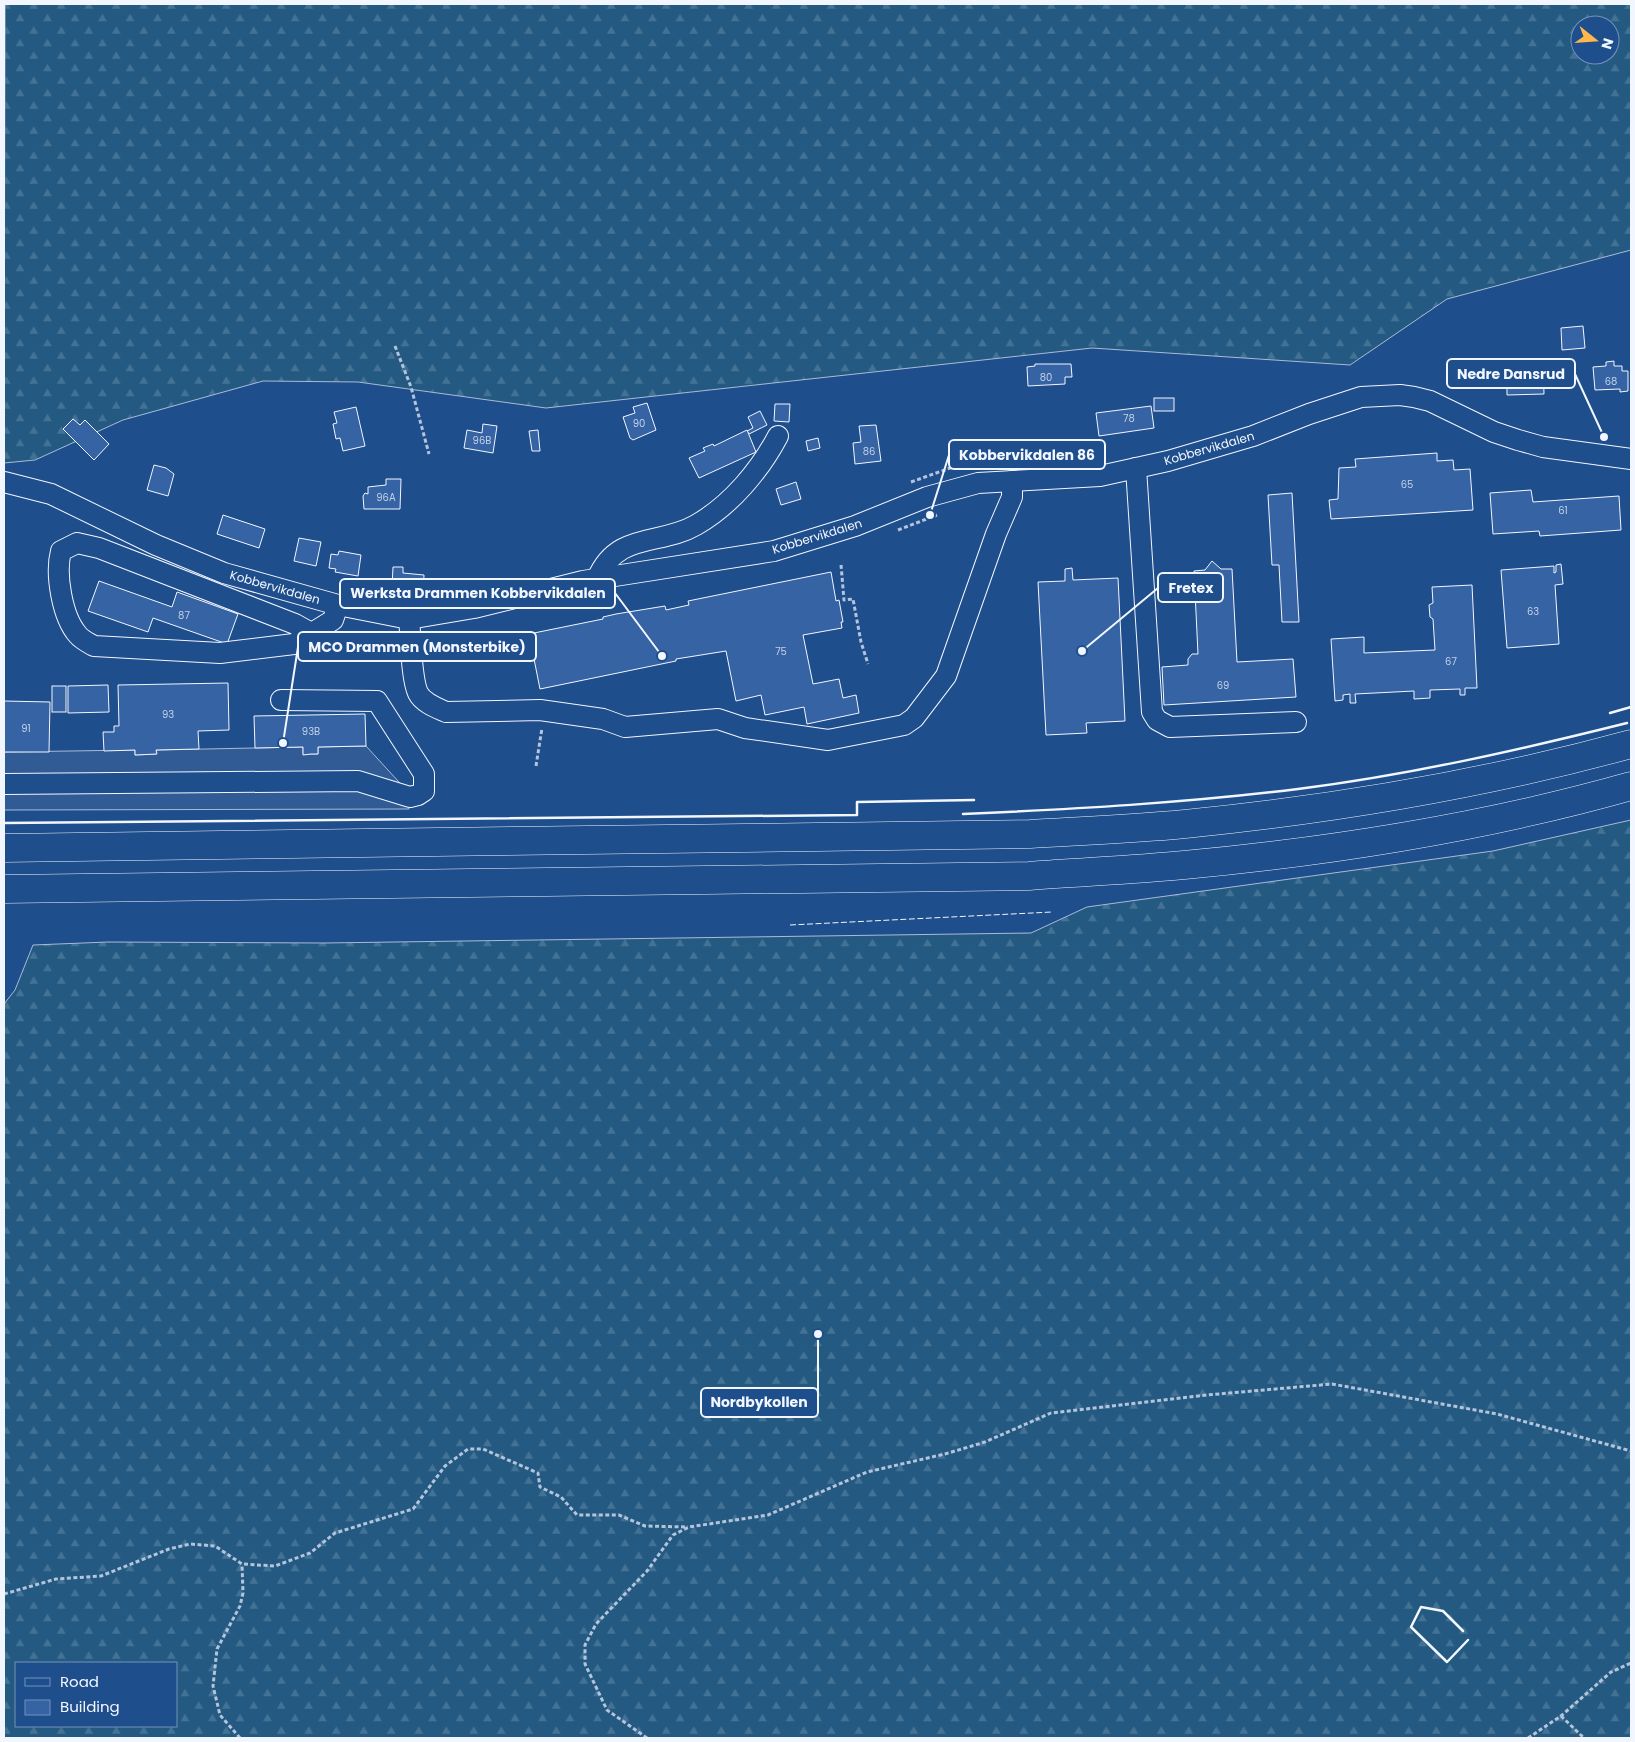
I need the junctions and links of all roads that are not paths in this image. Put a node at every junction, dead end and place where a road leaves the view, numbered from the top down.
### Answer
1 (778, 436) dead end
2 (1631, 459) edge
3 (1136, 468) junction
4 (1012, 481) junction
5 (4, 482) edge
6 (597, 579) junction
7 (338, 605) junction
8 (409, 619) junction
9 (313, 634) junction
10 (281, 700) dead end
11 (1296, 722) dead end
12 (1631, 744) edge
13 (4, 784) edge
14 (1631, 786) edge
15 (4, 848) edge
16 (69, 888) junction
17 (4, 889) edge
18 (4, 895) edge

1 - 6 street
2 - 3 street, Kobbervikdalen
3 - 4 street, Kobbervikdalen
3 - 11 street
4 - 6 street, Kobbervikdalen
4 - 8 street
5 - 7 street, Kobbervikdalen
6 - 8 street, Kobbervikdalen
7 - 8 street, Kobbervikdalen
7 - 9 street
9 - 9 street
10 - 13 street
12 - 15 highway
14 - 16 highway
16 - 17 highway
16 - 18 highway

